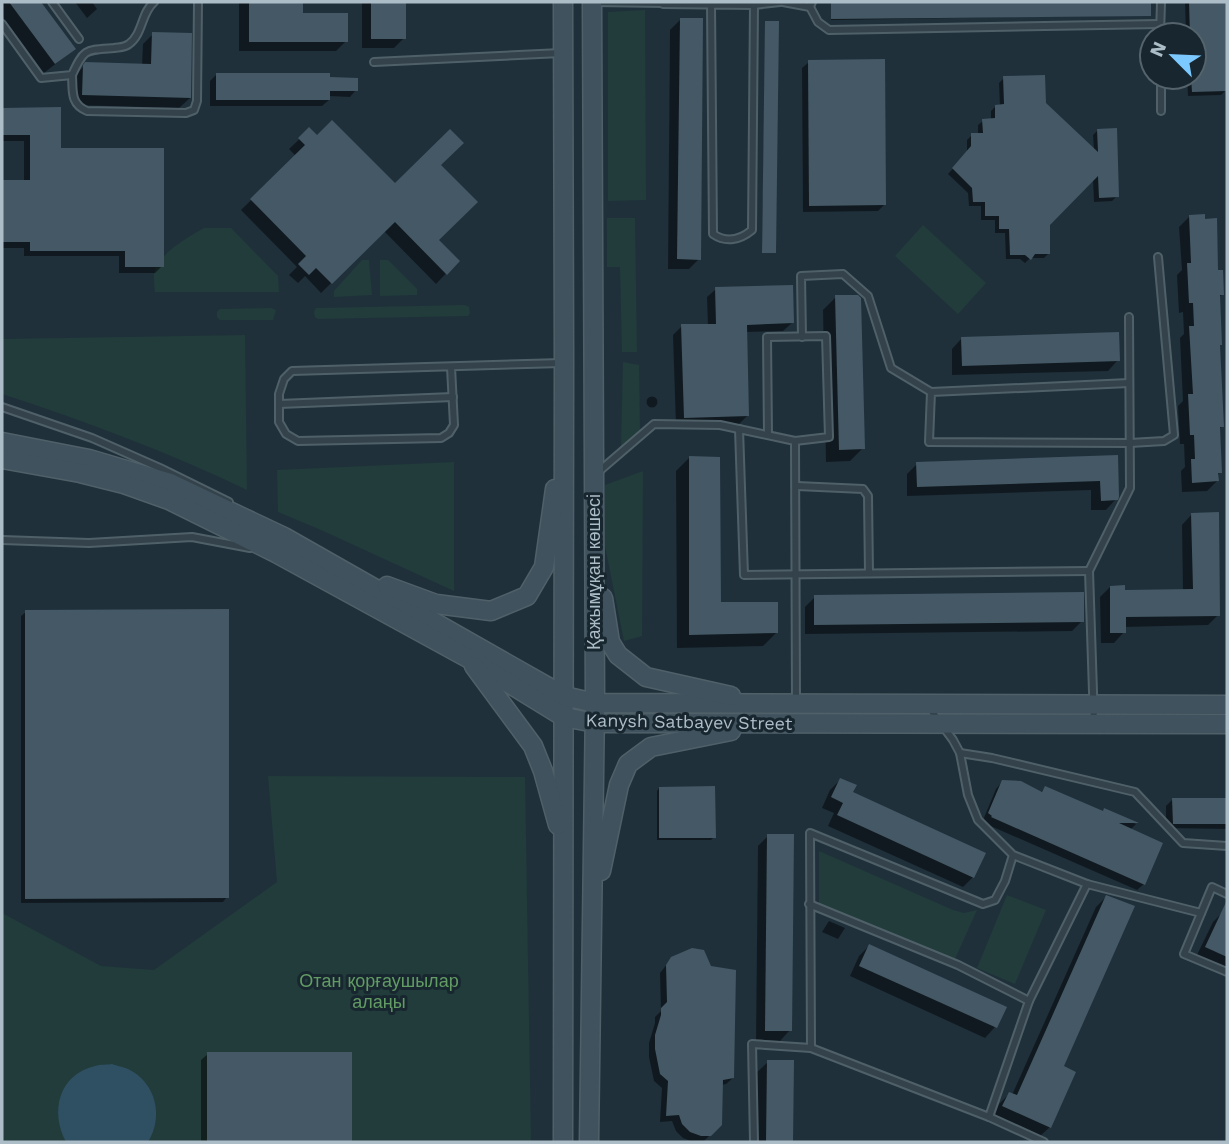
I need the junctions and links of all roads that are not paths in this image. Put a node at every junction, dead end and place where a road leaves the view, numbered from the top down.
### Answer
1 (52, 2) edge
2 (154, 2) edge
3 (198, 2) edge
4 (563, 2) edge
5 (592, 2) edge
6 (782, 2) edge
7 (1161, 2) edge
8 (663, 3) edge
9 (811, 4) edge
10 (711, 5) junction
11 (754, 5) junction
12 (1160, 21) edge
13 (2, 24) edge
14 (1138, 24) edge
15 (79, 39) dead end
16 (563, 53) junction
17 (374, 62) dead end
18 (72, 75) junction
19 (1161, 91) edge
20 (1161, 111) dead end
21 (1158, 257) dead end
22 (1129, 317) dead end
23 (802, 337) junction
24 (564, 363) junction
25 (451, 367) junction
26 (1129, 383) junction
27 (930, 392) junction
28 (453, 397) junction
29 (279, 404) junction
30 (2, 407) edge
31 (564, 420) junction
32 (739, 429) junction
33 (768, 435) junction
34 (795, 441) junction
35 (2, 442) edge
36 (1130, 443) junction
37 (2, 459) edge
38 (594, 476) junction
39 (797, 486) junction
40 (594, 534) junction
41 (2, 540) edge
42 (280, 545) junction
43 (336, 567) junction
44 (1089, 571) junction
45 (869, 573) junction
46 (796, 574) junction
47 (468, 658) junction
48 (564, 696) junction
49 (595, 703) junction
50 (1227, 703) edge
51 (765, 704) junction
52 (796, 704) junction
53 (926, 704) junction
54 (1094, 705) junction
55 (564, 717) junction
56 (594, 723) junction
57 (768, 723) junction
58 (940, 724) junction
59 (1094, 724) junction
60 (1227, 724) edge
61 (960, 753) junction
62 (564, 846) junction
63 (1227, 846) edge
64 (1013, 855) junction
65 (1087, 884) junction
66 (1227, 894) edge
67 (809, 904) junction
68 (1201, 913) junction
69 (592, 919) junction
70 (1227, 972) edge
71 (1029, 1002) junction
72 (811, 1048) junction
73 (989, 1117) junction
74 (563, 1142) edge
75 (589, 1142) edge
76 (754, 1142) edge
77 (1044, 1142) edge

1 - 15 lane
2 - 18 lane
3 - 18 lane
4 - 16 main road, Қажымұқан көшесі
5 - 8 lane
5 - 38 main road, Қажымұқан көшесі
6 - 9 lane
6 - 11 lane
7 - 12 lane
8 - 10 lane
9 - 14 lane
10 - 11 lane
10 - 11 lane
13 - 18 lane
16 - 17 lane
16 - 24 main road, Қажымұқан көшесі
19 - 20 lane
21 - 36 lane
22 - 26 lane
23 - 27 lane
23 - 33 lane
23 - 34 lane
24 - 25 lane
24 - 31 main road, Қажымұқан көшесі
25 - 28 lane
25 - 29 lane
26 - 27 lane
26 - 36 lane
27 - 36 lane
28 - 29 lane
28 - 29 lane
30 - 42 lane
31 - 43 main road
31 - 48 main road, Қажымұқан көшесі
32 - 33 lane
32 - 38 lane
32 - 46 lane
33 - 34 lane
34 - 39 lane
35 - 42 main road, Kanysh Satbayev Street
36 - 44 lane
37 - 42 main road, Kanysh Satbayev Street
38 - 40 main road, Қажымұқан көшесі
39 - 45 lane
39 - 46 lane
40 - 49 main road, Қажымұқан көшесі
40 - 51 main road
41 - 42 lane
42 - 43 main road, Kanysh Satbayev Street
42 - 47 main road, Kanysh Satbayev Street
43 - 48 main road, Kanysh Satbayev Street
44 - 45 lane
44 - 54 lane
45 - 46 lane
46 - 52 lane
47 - 55 main road, Kanysh Satbayev Street
47 - 62 main road
48 - 49 main road, Kanysh Satbayev Street
48 - 55 main road, Қажымұқан көшесі
49 - 51 main road, Kanysh Satbayev Street
49 - 56 main road, Қажымұқан көшесі
50 - 54 main road, Kanysh Satbayev Street
51 - 52 main road, Kanysh Satbayev Street
52 - 53 main road, Kanysh Satbayev Street
53 - 54 main road, Kanysh Satbayev Street
53 - 58 lane
54 - 59 lane
55 - 56 main road, Kanysh Satbayev Street
55 - 62 main road, Қажымұқан көшесі
56 - 57 main road, Kanysh Satbayev Street
56 - 69 main road, Қажымұқан көшесі
57 - 58 main road, Kanysh Satbayev Street
57 - 69 main road
58 - 59 main road, Kanysh Satbayev Street
58 - 61 lane
59 - 60 main road, Kanysh Satbayev Street
61 - 63 lane
61 - 64 lane
62 - 74 main road, Қажымұқан көшесі
64 - 65 lane
64 - 67 lane
65 - 68 lane
65 - 71 lane
66 - 68 lane
67 - 71 lane
67 - 72 lane
68 - 70 lane
69 - 75 main road, Қажымұқан көшесі
71 - 73 lane
72 - 73 lane
72 - 76 lane
73 - 77 lane

